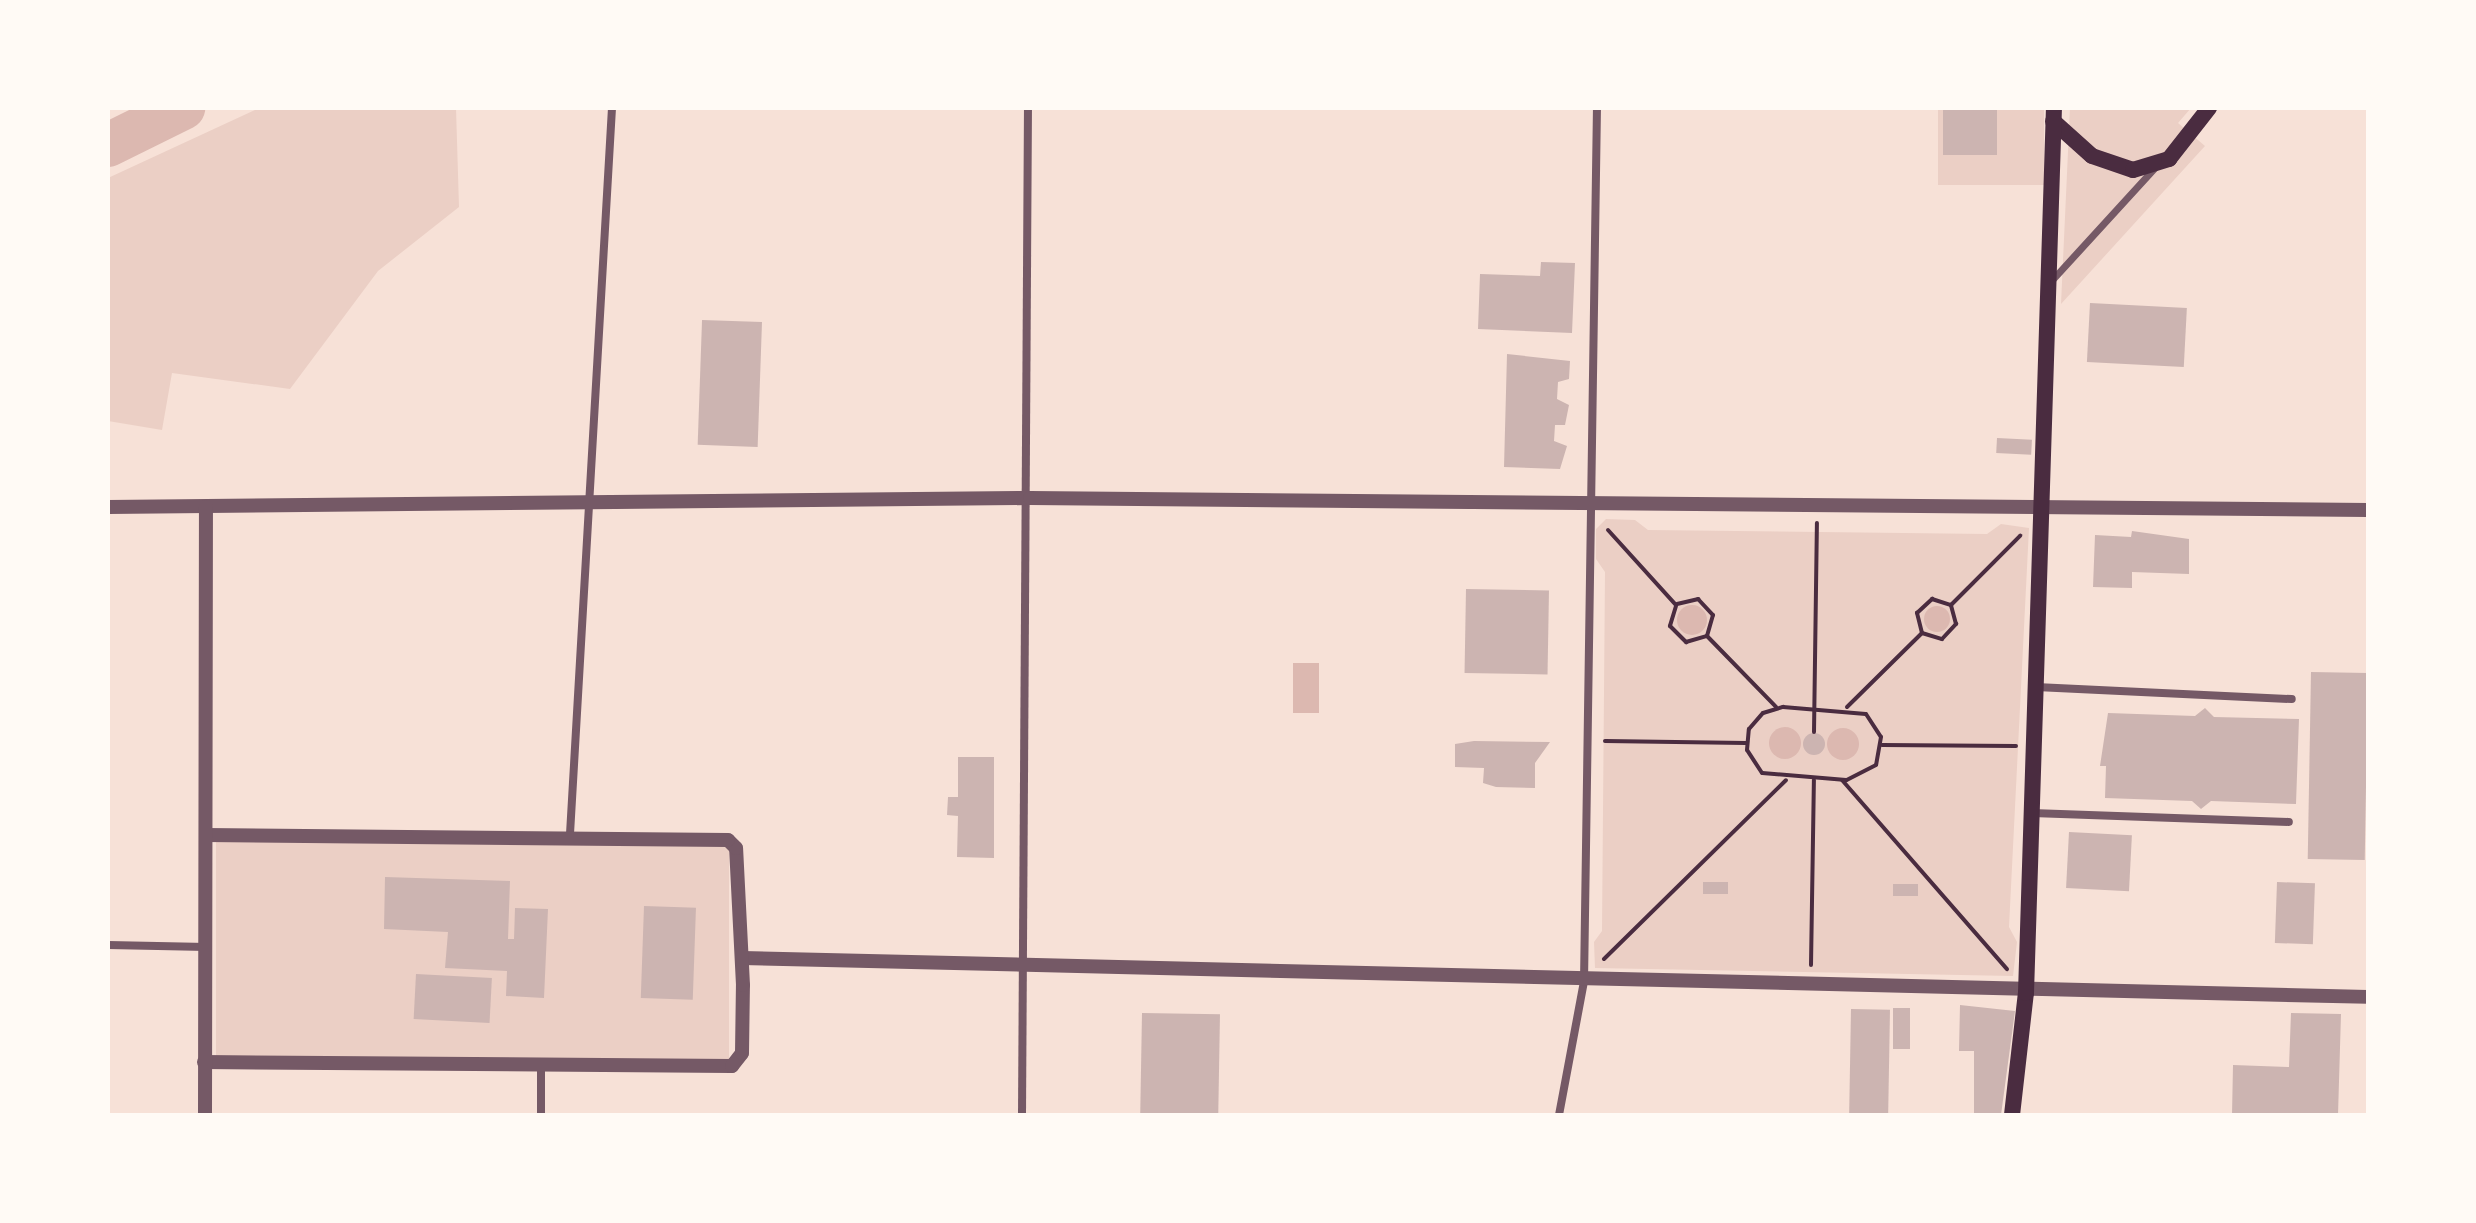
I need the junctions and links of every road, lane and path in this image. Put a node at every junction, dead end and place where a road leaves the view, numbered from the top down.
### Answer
1 (612, 108) edge
2 (1028, 108) edge
3 (1597, 108) edge
4 (2209, 108) edge
5 (2054, 115) edge
6 (2155, 167) junction
7 (2046, 286) junction
8 (1030, 498) junction
9 (588, 502) junction
10 (1591, 506) junction
11 (108, 507) edge
12 (206, 507) junction
13 (1817, 509) junction
14 (2368, 510) edge
15 (2042, 512) junction
16 (1676, 605) junction
17 (1951, 605) junction
18 (1922, 633) junction
19 (1707, 636) junction
20 (2036, 687) junction
21 (2292, 699) dead end
22 (1776, 707) junction
23 (1815, 708) junction
24 (1846, 708) junction
25 (1814, 732) dead end
26 (1588, 741) junction
27 (1746, 743) junction
28 (1882, 745) junction
29 (2034, 747) junction
30 (1786, 779) junction
31 (1814, 780) junction
32 (1842, 780) junction
33 (2032, 813) junction
34 (2289, 822) dead end
35 (570, 834) junction
36 (206, 835) junction
37 (108, 945) edge
38 (207, 947) junction
39 (742, 958) junction
40 (1026, 966) junction
41 (1584, 982) junction
42 (1811, 987) junction
43 (2026, 993) junction
44 (2368, 997) edge
45 (204, 1062) junction
46 (541, 1068) junction
47 (205, 1115) edge
48 (541, 1115) edge
49 (1022, 1115) edge
50 (1559, 1115) edge
51 (2012, 1115) edge

1 - 9 street
2 - 8 street
3 - 10 street
4 - 6 main road
5 - 6 main road
5 - 7 main road
6 - 7 street
7 - 15 main road
8 - 9 street
8 - 10 street
8 - 40 street
9 - 12 street
9 - 35 street
10 - 13 street
10 - 16 path
10 - 26 street
11 - 12 street
12 - 36 street
13 - 15 street
13 - 23 path
14 - 15 street
15 - 17 path
15 - 20 main road
16 - 19 path
16 - 19 path
17 - 18 path
17 - 18 path
18 - 24 path
19 - 22 path
20 - 21 street
20 - 29 main road
22 - 23 path
22 - 27 path
23 - 24 path
23 - 25 path
24 - 28 path
26 - 27 path
26 - 41 street
27 - 30 path
28 - 29 path
28 - 32 path
29 - 33 main road
30 - 31 path
30 - 41 path
31 - 32 path
31 - 42 path
32 - 43 path
33 - 34 street
33 - 43 main road
35 - 36 street
35 - 39 street
36 - 38 street
37 - 38 street
38 - 45 street
39 - 40 street
39 - 46 street
40 - 41 street
40 - 49 street
41 - 42 street
41 - 50 street
42 - 43 street
43 - 44 street
43 - 51 main road
45 - 46 street
45 - 47 street
46 - 48 street

